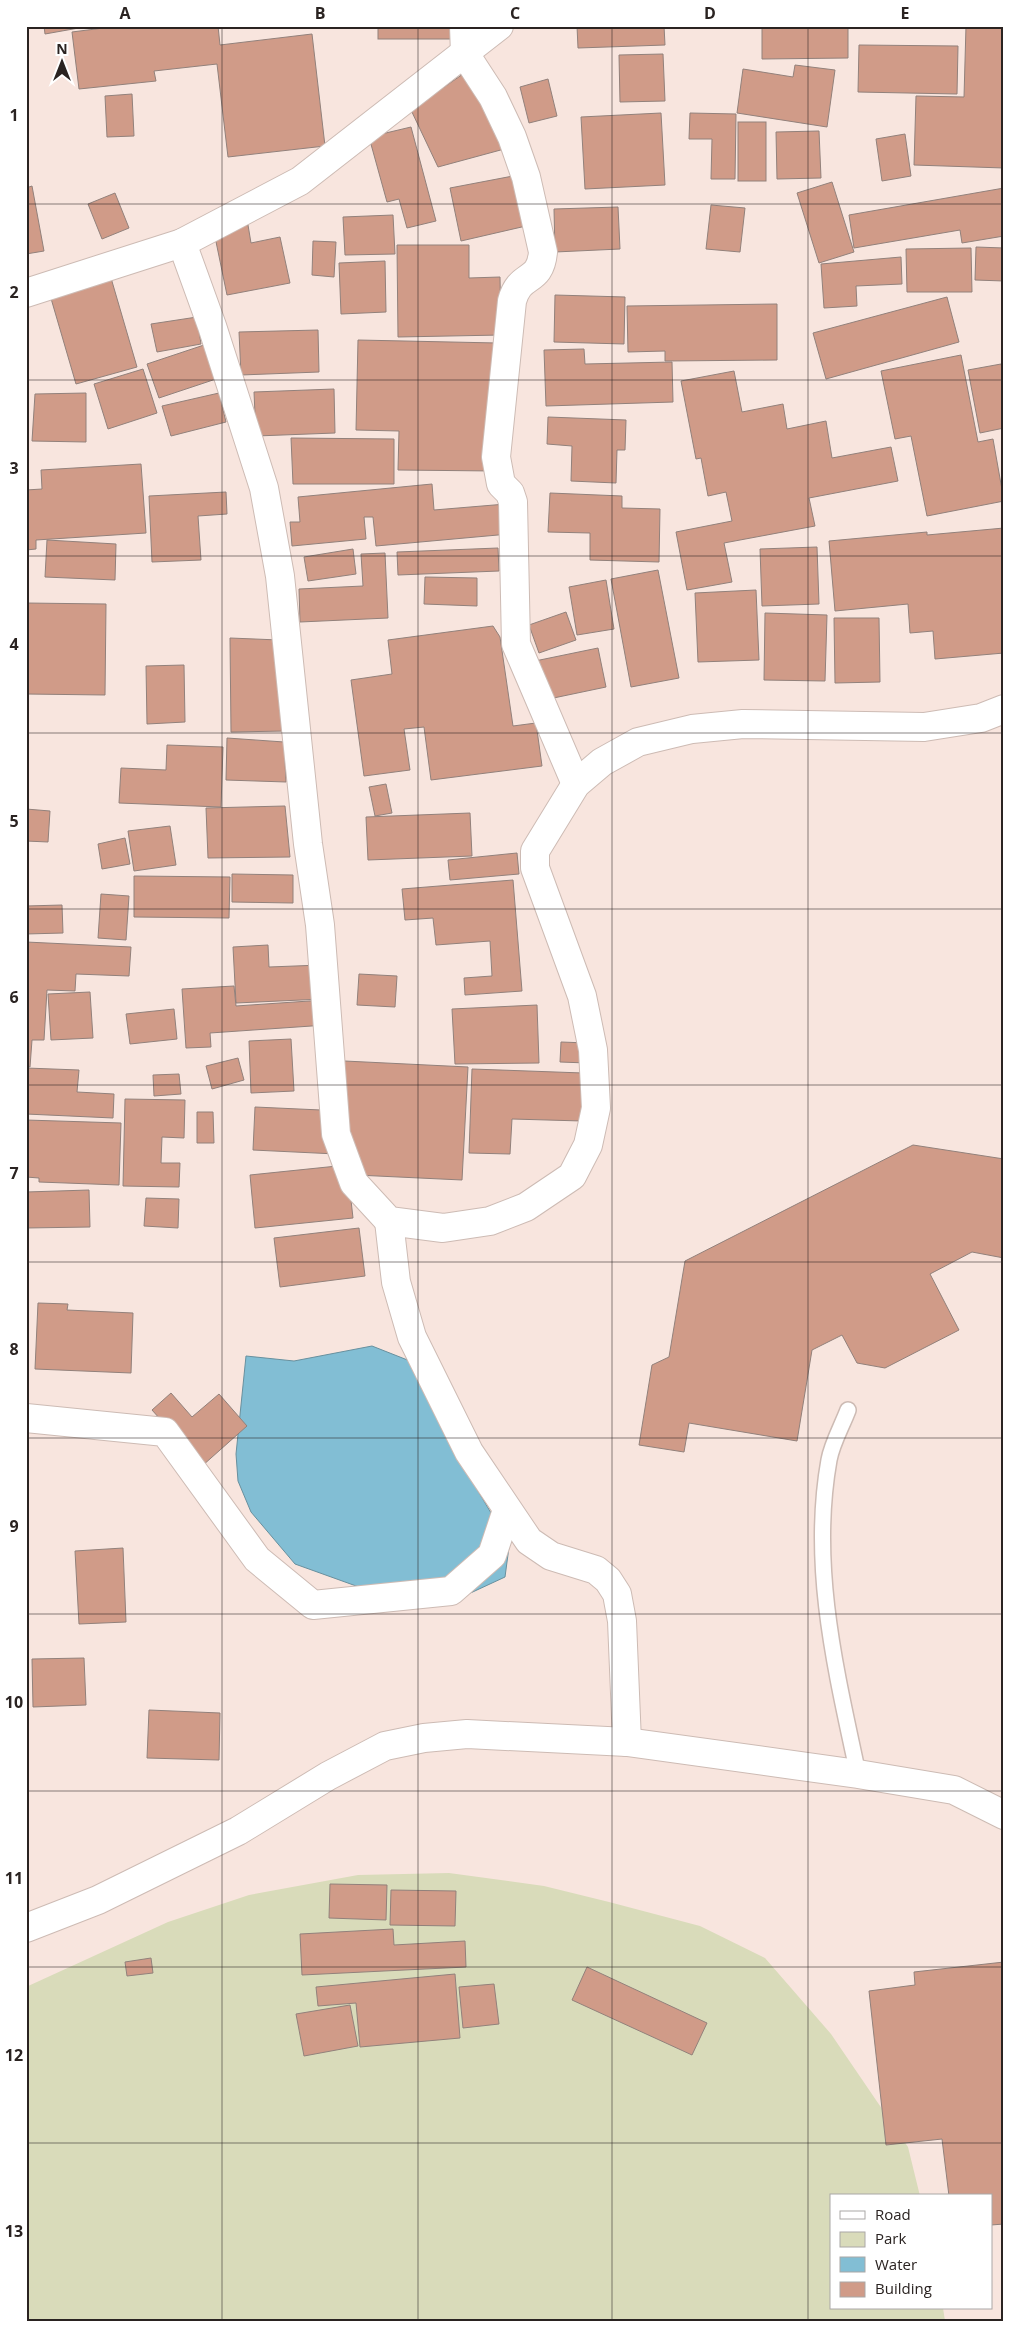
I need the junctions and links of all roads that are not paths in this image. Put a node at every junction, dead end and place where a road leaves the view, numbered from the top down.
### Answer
1 (464, 26) edge
2 (499, 26) edge
3 (465, 54) junction
4 (182, 243) junction
5 (26, 293) edge
6 (1004, 709) edge
7 (576, 784) junction
8 (389, 1221) junction
9 (848, 1410) dead end
10 (26, 1418) edge
11 (507, 1510) junction
12 (627, 1742) junction
13 (858, 1774) junction
14 (1004, 1815) edge
15 (26, 1928) edge

1 - 3 street
2 - 3 street
3 - 4 street
3 - 7 street
4 - 5 street
4 - 8 street
6 - 7 street
7 - 8 street
8 - 11 street
9 - 13 lane
10 - 11 street
11 - 12 street
12 - 13 street
12 - 15 street
13 - 14 street

